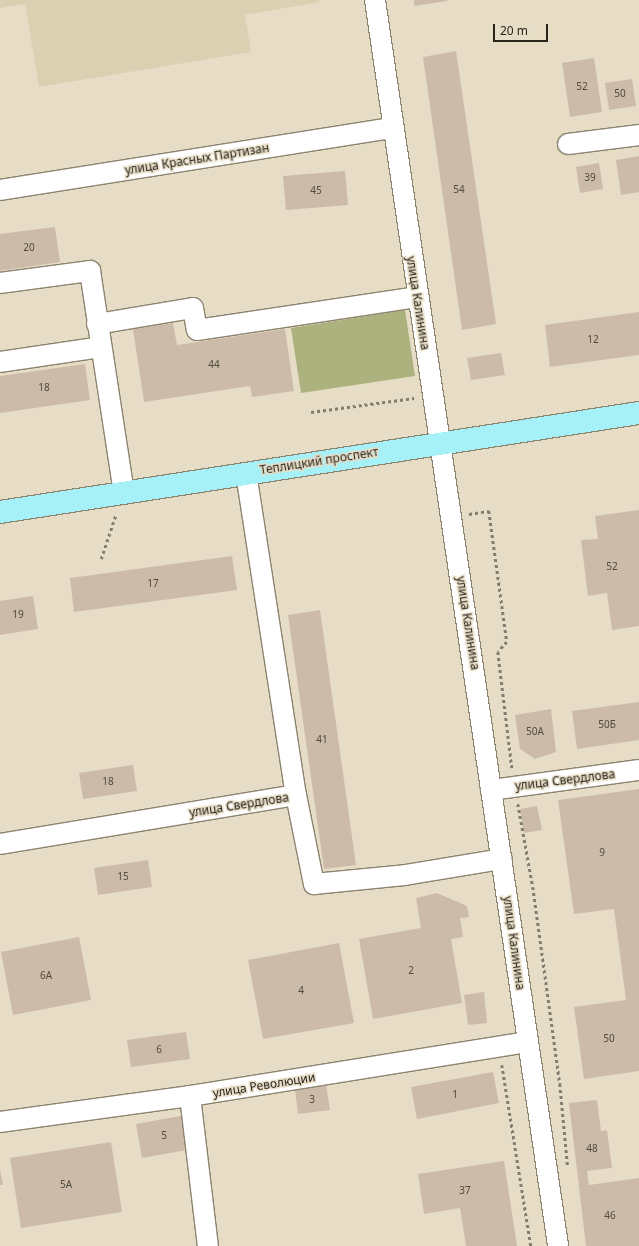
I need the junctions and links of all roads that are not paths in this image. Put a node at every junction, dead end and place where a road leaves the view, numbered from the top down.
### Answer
1 (375, 0) edge
2 (393, 128) junction
3 (639, 135) edge
4 (568, 144) dead end
5 (0, 190) edge
6 (0, 283) edge
7 (417, 297) junction
8 (97, 324) junction
9 (101, 348) junction
10 (0, 362) edge
11 (639, 412) edge
12 (440, 442) junction
13 (246, 473) junction
14 (124, 493) junction
15 (0, 512) edge
16 (639, 770) edge
17 (491, 790) junction
18 (296, 795) junction
19 (0, 844) edge
20 (502, 859) junction
21 (528, 1042) junction
22 (190, 1096) junction
23 (0, 1122) edge
24 (208, 1246) edge
25 (558, 1246) edge

1 - 2 street, улица Калинина
2 - 5 street, улица Красных Партизан
2 - 7 street, улица Калинина
3 - 4 street
6 - 8 street
7 - 8 street
7 - 12 street, улица Калинина
8 - 9 street
9 - 10 street
9 - 14 street
11 - 12 main road, Теплицкий проспект
12 - 13 main road, Теплицкий проспект
12 - 17 street, улица Калинина
13 - 14 main road, Теплицкий проспект
13 - 18 street
14 - 15 main road, Теплицкий проспект
16 - 17 street, улица Свердлова
17 - 20 street, улица Калинина
18 - 19 street, улица Свердлова
18 - 20 street, улица Свердлова
20 - 21 street, улица Калинина
21 - 22 street, улица Революции
21 - 25 street, улица Калинина
22 - 23 street, улица Революции
22 - 24 street

